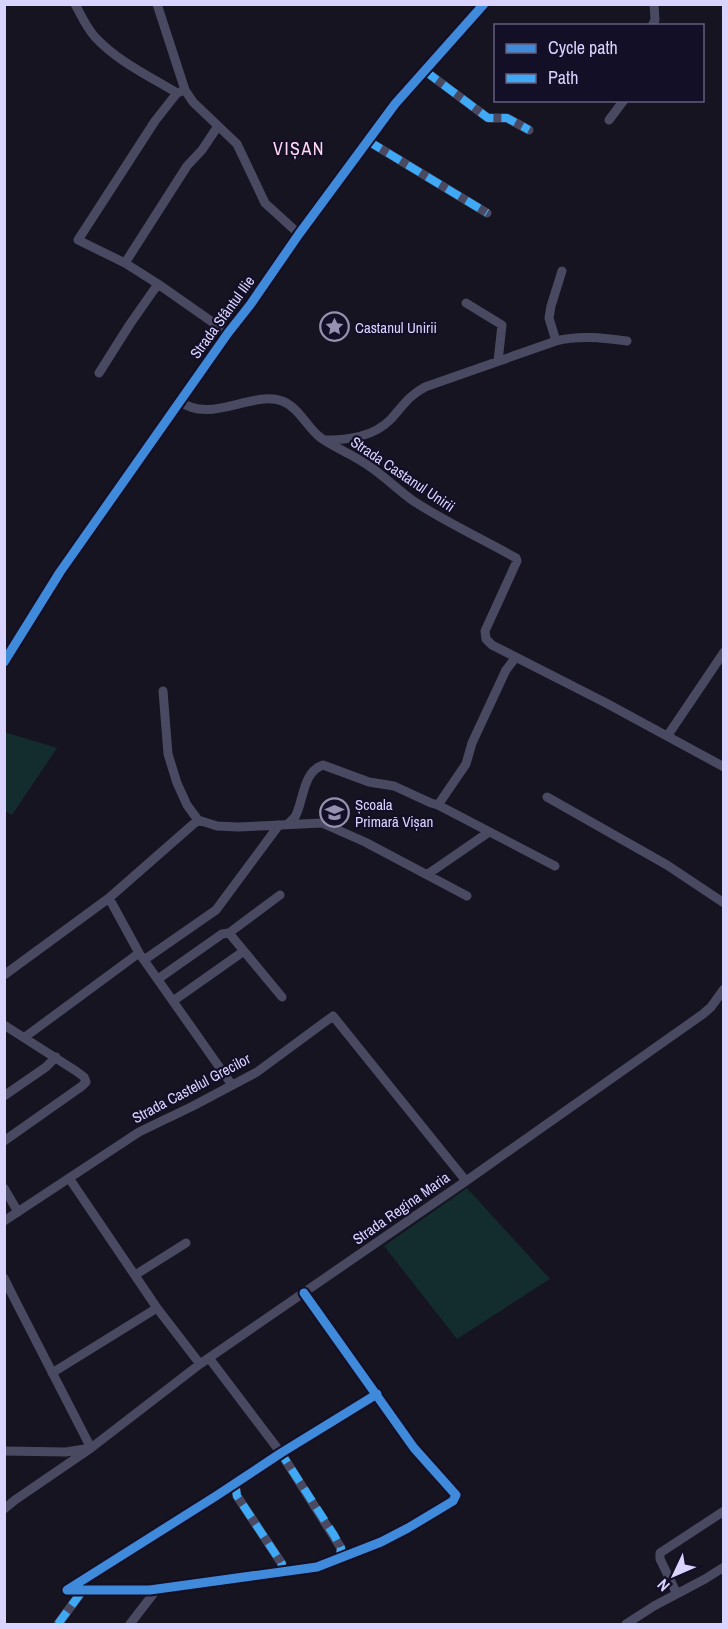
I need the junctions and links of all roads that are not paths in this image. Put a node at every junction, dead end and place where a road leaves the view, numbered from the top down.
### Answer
1 (75, 4) edge
2 (157, 4) edge
3 (484, 4) edge
4 (654, 4) edge
5 (653, 24) edge
6 (425, 70) junction
7 (181, 92) junction
8 (622, 102) edge
9 (609, 120) dead end
10 (218, 126) junction
11 (529, 130) dead end
12 (368, 141) junction
13 (487, 213) dead end
14 (299, 234) junction
15 (125, 263) junction
16 (562, 272) dead end
17 (158, 284) junction
18 (466, 303) dead end
19 (228, 333) junction
20 (556, 341) junction
21 (627, 341) dead end
22 (498, 361) junction
23 (99, 373) dead end
24 (180, 401) junction
25 (324, 440) junction
26 (723, 652) edge
27 (516, 657) junction
28 (4, 662) edge
29 (163, 691) dead end
30 (669, 737) junction
31 (723, 766) edge
32 (547, 797) dead end
33 (438, 805) junction
34 (198, 820) junction
35 (284, 825) junction
36 (489, 832) junction
37 (555, 866) dead end
38 (428, 874) junction
39 (280, 895) dead end
40 (467, 896) dead end
41 (109, 898) junction
42 (723, 903) edge
43 (229, 933) junction
44 (244, 951) junction
45 (142, 957) junction
46 (4, 975) edge
47 (158, 979) junction
48 (723, 989) edge
49 (282, 997) dead end
50 (173, 1001) junction
51 (4, 1025) edge
52 (25, 1036) junction
53 (56, 1057) junction
54 (232, 1085) junction
55 (4, 1096) edge
56 (4, 1141) edge
57 (69, 1178) junction
58 (466, 1181) junction
59 (4, 1188) edge
60 (18, 1212) junction
61 (4, 1221) edge
62 (186, 1243) dead end
63 (135, 1275) junction
64 (4, 1278) edge
65 (304, 1293) junction
66 (157, 1308) junction
67 (209, 1358) junction
68 (201, 1364) junction
69 (52, 1373) junction
70 (377, 1394) junction
71 (91, 1448) junction
72 (4, 1451) edge
73 (281, 1453) junction
74 (235, 1484) junction
75 (4, 1509) edge
76 (723, 1510) edge
77 (340, 1557) junction
78 (723, 1567) edge
79 (280, 1572) junction
80 (158, 1589) junction
81 (83, 1590) junction
82 (677, 1594) junction
83 (58, 1624) edge
84 (130, 1624) edge
85 (626, 1624) edge

1 - 7 street
2 - 7 street
3 - 6 street, Strada Sfântul Ilie
4 - 5 street
6 - 11 street
6 - 12 street, Strada Sfântul Ilie
7 - 10 street
7 - 15 street
8 - 9 street
10 - 14 street
10 - 15 street
12 - 13 street
12 - 14 street, Strada Sfântul Ilie
14 - 19 street, Strada Sfântul Ilie
15 - 17 street
16 - 20 street
17 - 19 street
17 - 23 street
18 - 22 street
19 - 24 street, Strada Sfântul Ilie
20 - 21 street
20 - 22 street
22 - 25 street
24 - 25 street, Strada Castanul Unirii
24 - 28 street, Strada Sfântul Ilie
25 - 27 street, Strada Castanul Unirii
26 - 30 street
27 - 30 street, Strada Castanul Unirii
27 - 33 street
29 - 34 street
30 - 31 street, Strada Castanul Unirii
32 - 42 street
33 - 35 street
33 - 36 street
34 - 35 street
34 - 41 street
35 - 38 street
35 - 45 street
36 - 37 street
36 - 38 street
38 - 40 street
39 - 43 street
41 - 45 street
41 - 46 street
43 - 44 street
43 - 47 street
44 - 49 street
44 - 50 street
45 - 47 street
45 - 52 street
47 - 50 street
48 - 58 street, Strada Regina Maria
50 - 54 street
51 - 52 street
52 - 53 street
53 - 55 street
53 - 56 street
54 - 57 street, Strada Castelul Grecilor
54 - 58 street, Strada Castelul Grecilor
57 - 60 street, Strada Castelul Grecilor
57 - 63 street
58 - 65 street, Strada Regina Maria
59 - 60 street
60 - 61 street, Strada Castelul Grecilor
62 - 63 street
63 - 66 street
64 - 69 street
65 - 67 street, Strada Regina Maria
65 - 70 street
66 - 68 street
66 - 69 street
67 - 68 street, Strada Regina Maria
67 - 73 street
68 - 71 street, Strada Regina Maria
69 - 71 street
70 - 73 street
70 - 77 street
71 - 72 street, Strada Regina Maria
71 - 75 street
73 - 74 street
73 - 77 street
74 - 79 street
74 - 81 street
76 - 82 street
77 - 79 street
78 - 82 street
79 - 80 street
80 - 81 street
80 - 84 street
81 - 83 street
82 - 85 street

